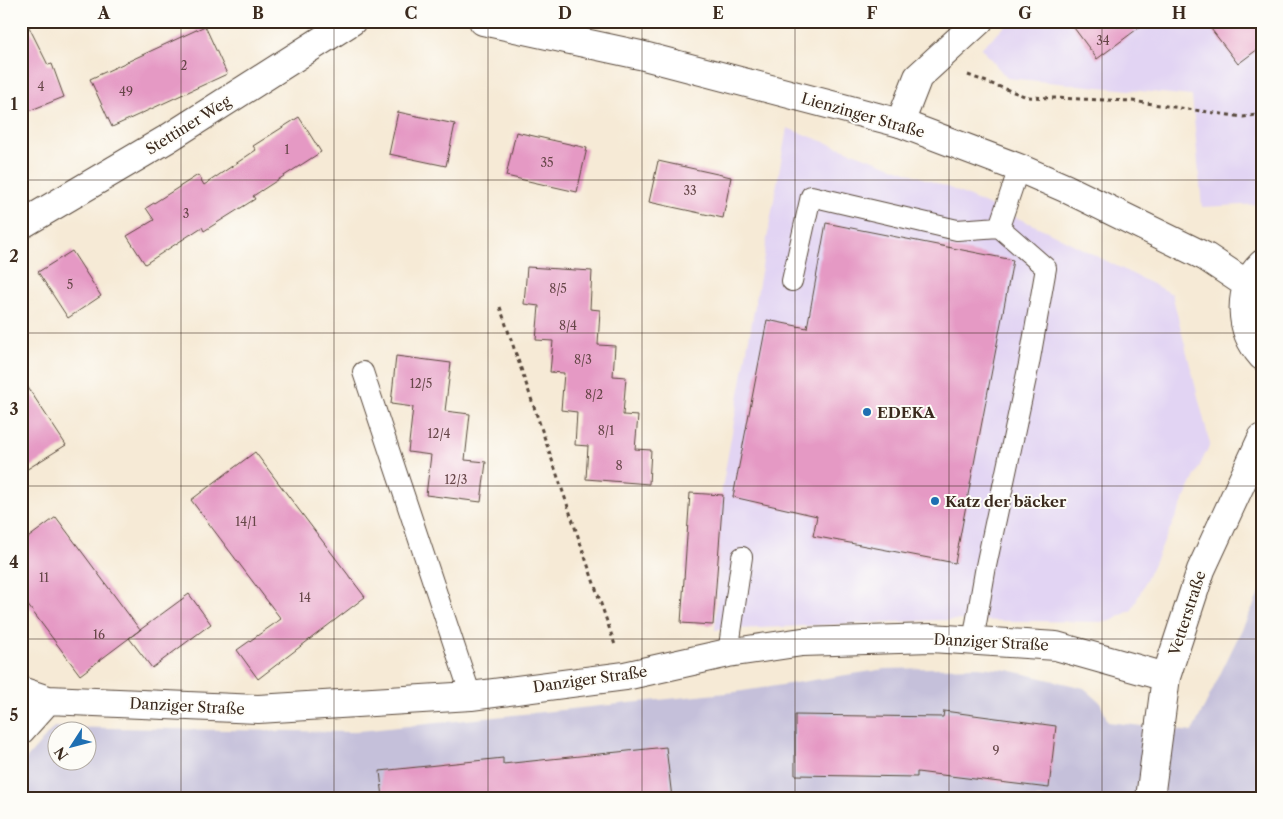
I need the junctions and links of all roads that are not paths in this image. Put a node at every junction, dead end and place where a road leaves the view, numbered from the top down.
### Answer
1 (352, 21) edge
2 (483, 21) edge
3 (979, 21) edge
4 (513, 25) edge
5 (900, 123) junction
6 (1019, 168) junction
7 (21, 225) edge
8 (999, 227) junction
9 (1255, 275) edge
10 (792, 281) dead end
11 (1262, 356) edge
12 (363, 372) dead end
13 (1262, 438) edge
14 (742, 557) dead end
15 (973, 641) junction
16 (728, 653) junction
17 (1166, 677) junction
18 (21, 691) edge
19 (471, 696) junction
20 (48, 700) junction
21 (21, 730) edge
22 (1150, 798) edge

1 - 7 street, Stettiner Weg
2 - 4 street, Lienzinger Straße
3 - 5 street
4 - 5 street, Lienzinger Straße
5 - 6 street, Lienzinger Straße
6 - 8 lane
6 - 9 street, Lienzinger Straße
8 - 10 lane
8 - 15 lane
9 - 11 street, Lienzinger Straße
12 - 19 lane
13 - 17 street, Vetterstraße
14 - 16 lane
15 - 16 street, Danziger Straße
15 - 17 street, Danziger Straße
16 - 19 street, Danziger Straße
17 - 22 street, Vetterstraße
18 - 20 street
19 - 20 street, Danziger Straße
20 - 21 street

